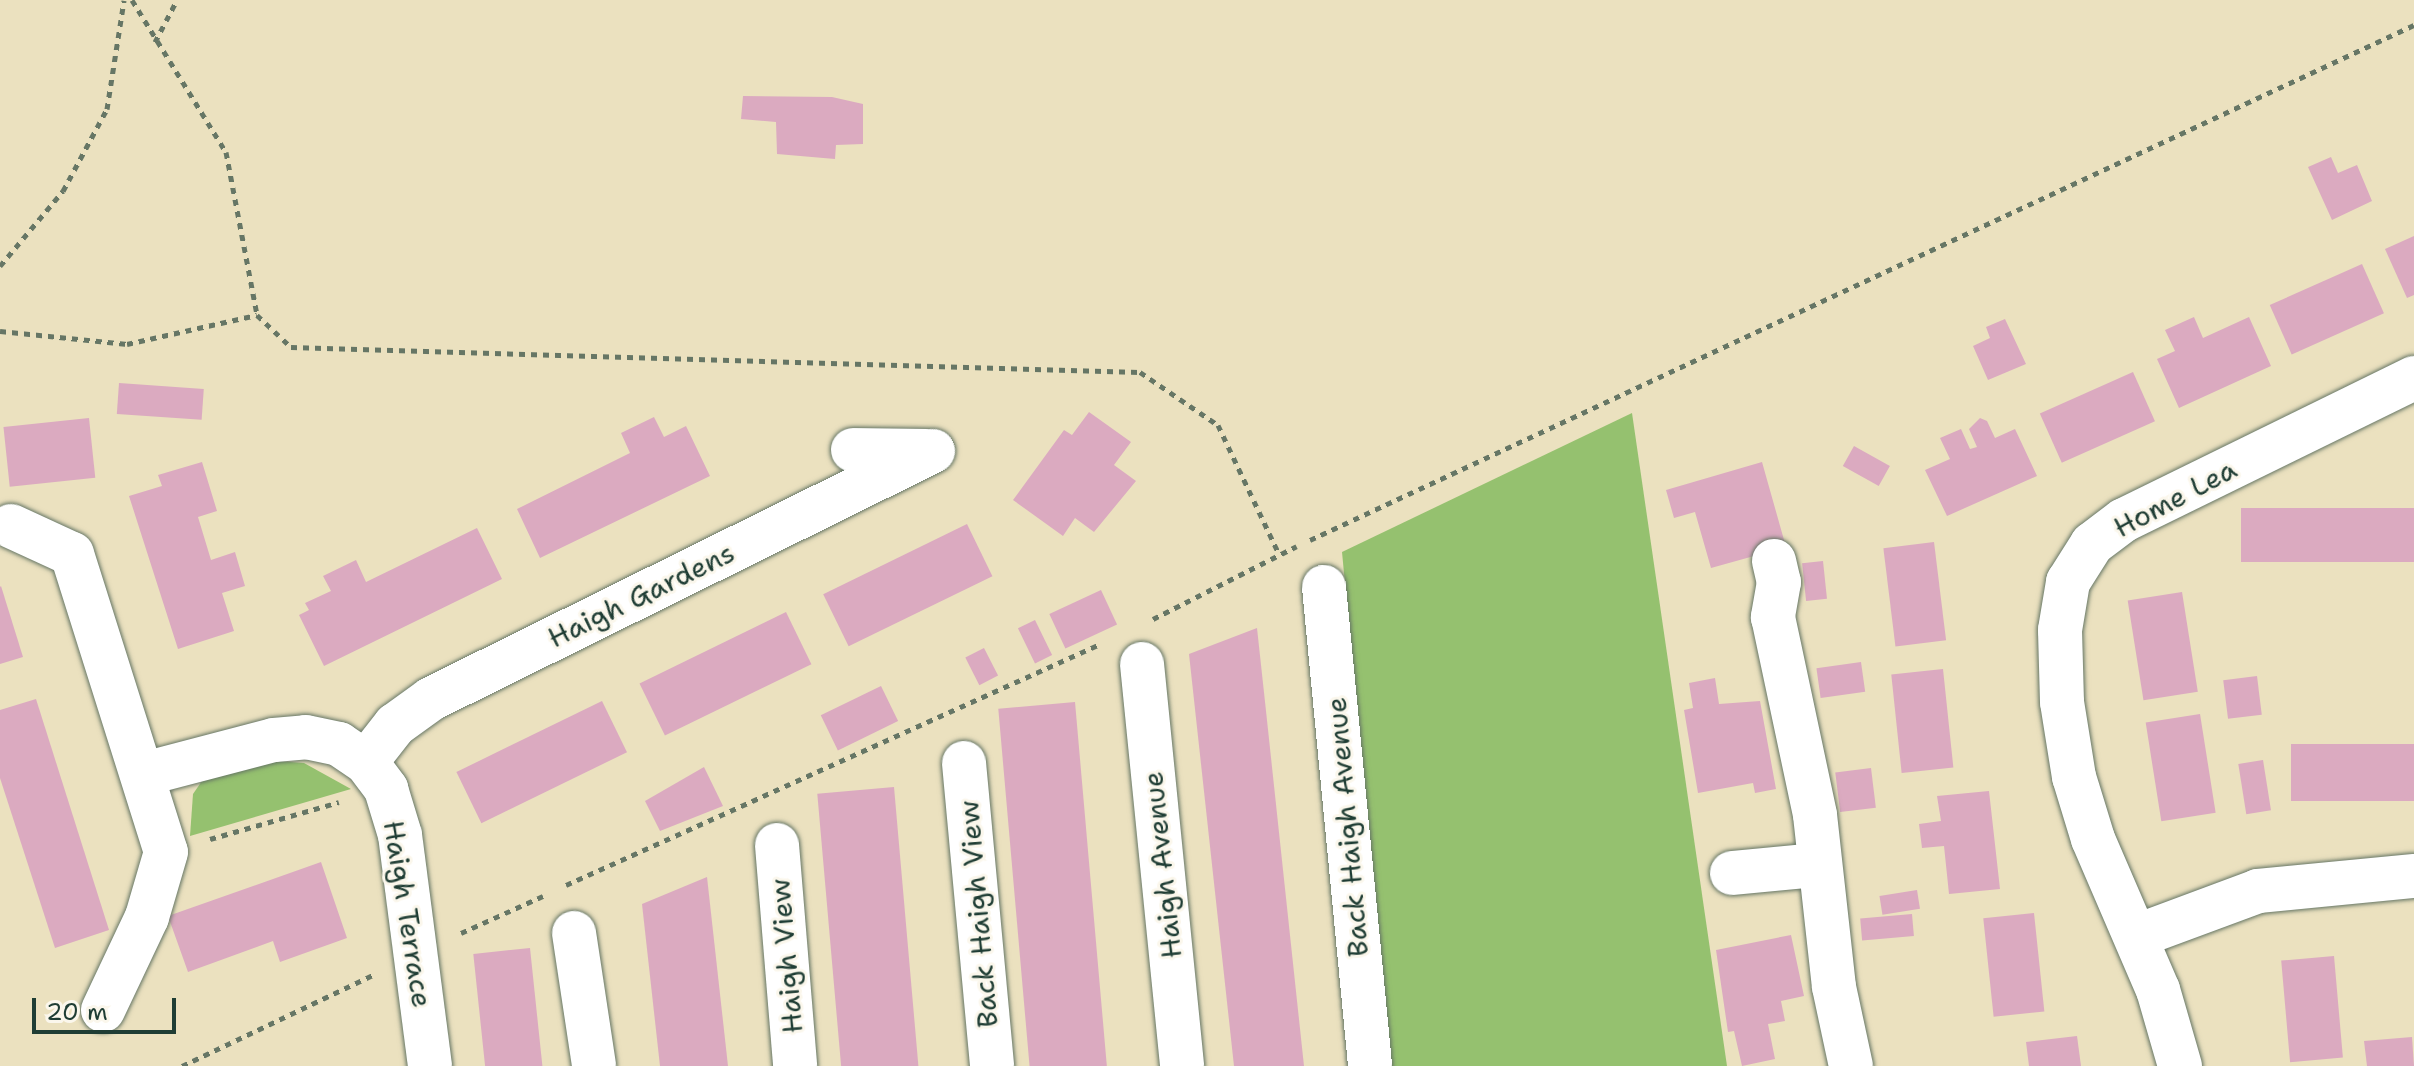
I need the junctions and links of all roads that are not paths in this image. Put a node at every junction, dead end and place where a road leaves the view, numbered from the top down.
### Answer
1 (2414, 378) edge
2 (853, 450) dead end
3 (11, 526) dead end
4 (1774, 561) dead end
5 (1324, 587) dead end
6 (1142, 664) dead end
7 (964, 763) dead end
8 (144, 774) junction
9 (376, 775) junction
10 (777, 845) dead end
11 (1817, 865) junction
12 (1732, 873) dead end
13 (2414, 876) edge
14 (574, 933) dead end
15 (2137, 936) junction
16 (103, 1010) dead end
17 (430, 1066) edge
18 (594, 1066) edge
19 (795, 1066) edge
20 (992, 1066) edge
21 (1182, 1066) edge
22 (1370, 1066) edge
23 (1851, 1066) edge
24 (2180, 1066) edge

1 - 15 street, Home Lea
2 - 9 street, Haigh Gardens
3 - 8 street
4 - 11 street
5 - 22 street, Back Haigh Avenue
6 - 21 street, Haigh Avenue
7 - 20 street, Back Haigh View
8 - 9 street
8 - 16 street
9 - 17 street, Haigh Terrace
10 - 19 street, Haigh View
11 - 12 street
11 - 23 street
13 - 15 street
14 - 18 street
15 - 24 street, Home Lea

